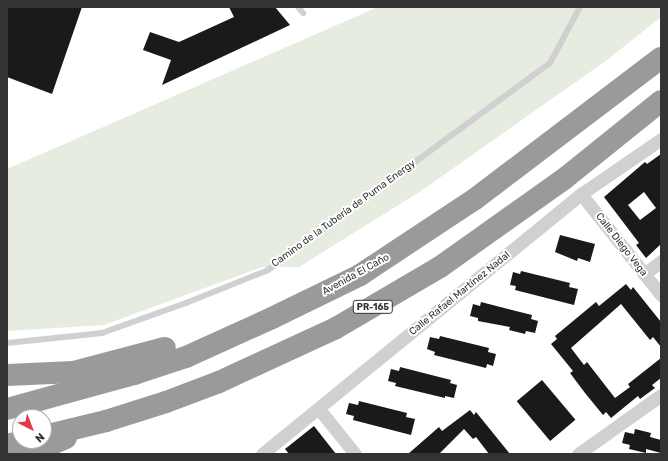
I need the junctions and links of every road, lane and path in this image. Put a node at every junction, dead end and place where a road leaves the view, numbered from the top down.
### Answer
1 (298, 7) edge
2 (580, 7) edge
3 (303, 13) dead end
4 (661, 58) edge
5 (661, 101) edge
6 (661, 139) edge
7 (581, 194) junction
8 (661, 261) edge
9 (644, 274) junction
10 (661, 295) edge
11 (272, 318) junction
12 (7, 343) edge
13 (7, 375) edge
14 (661, 395) edge
15 (7, 408) edge
16 (319, 409) junction
17 (106, 421) junction
18 (52, 434) edge
19 (28, 454) edge
20 (262, 454) edge
21 (355, 454) edge
22 (578, 454) edge

1 - 3 lane
2 - 12 lane, Camino de la Tubería de Puma Energy
4 - 11 highway, Avenida El Caño
5 - 17 highway, PR-165
6 - 7 street, Calle Rafael Martínez Nadal
7 - 9 street, Calle Diego Vega
7 - 16 street, Calle Rafael Martínez Nadal
8 - 9 street
9 - 10 street, Calle Diego Vega
11 - 13 highway
11 - 15 highway, Avenida El Caño
14 - 22 street
16 - 20 street, Calle Rafael Martínez Nadal
16 - 21 street
17 - 18 highway, PR-165
17 - 19 highway

